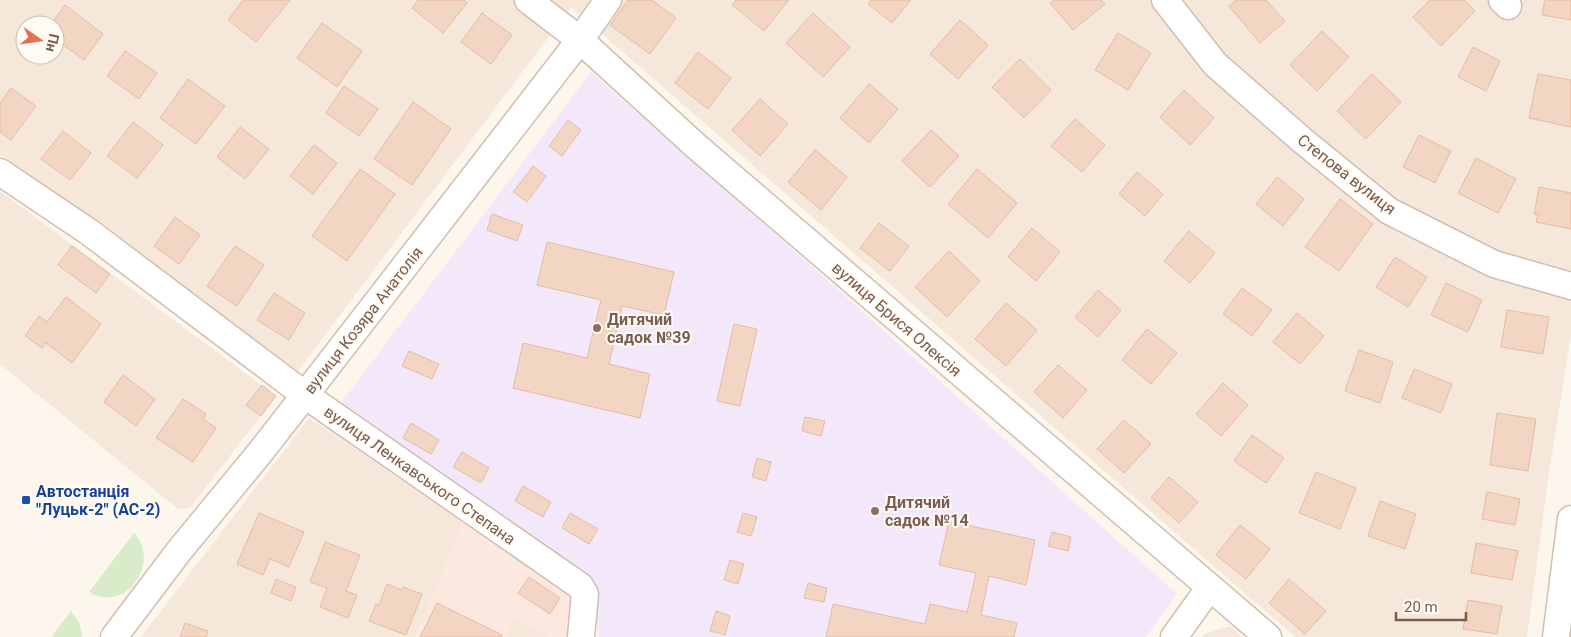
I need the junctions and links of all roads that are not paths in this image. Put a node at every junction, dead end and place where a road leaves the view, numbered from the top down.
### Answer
1 (528, 0) edge
2 (608, 0) edge
3 (1165, 0) edge
4 (580, 40) junction
5 (0, 172) edge
6 (1571, 286) edge
7 (305, 395) junction
8 (1570, 532) edge
9 (1210, 587) junction
10 (114, 637) edge
11 (581, 637) edge
12 (1174, 637) edge
13 (1268, 637) edge
14 (1556, 637) edge

1 - 4 street, вулиця Брися Олексія
2 - 4 street, вулиця Козяра Анатолія
3 - 6 street, Степова вулиця
4 - 7 street, вулиця Козяра Анатолія
4 - 9 street, вулиця Брися Олексія
5 - 7 street, вулиця Ленкавського Степана
7 - 10 street, вулиця Козяра Анатолія
7 - 11 street, вулиця Ленкавського Степана
8 - 14 street
9 - 12 street
9 - 13 street, вулиця Брися Олексія

